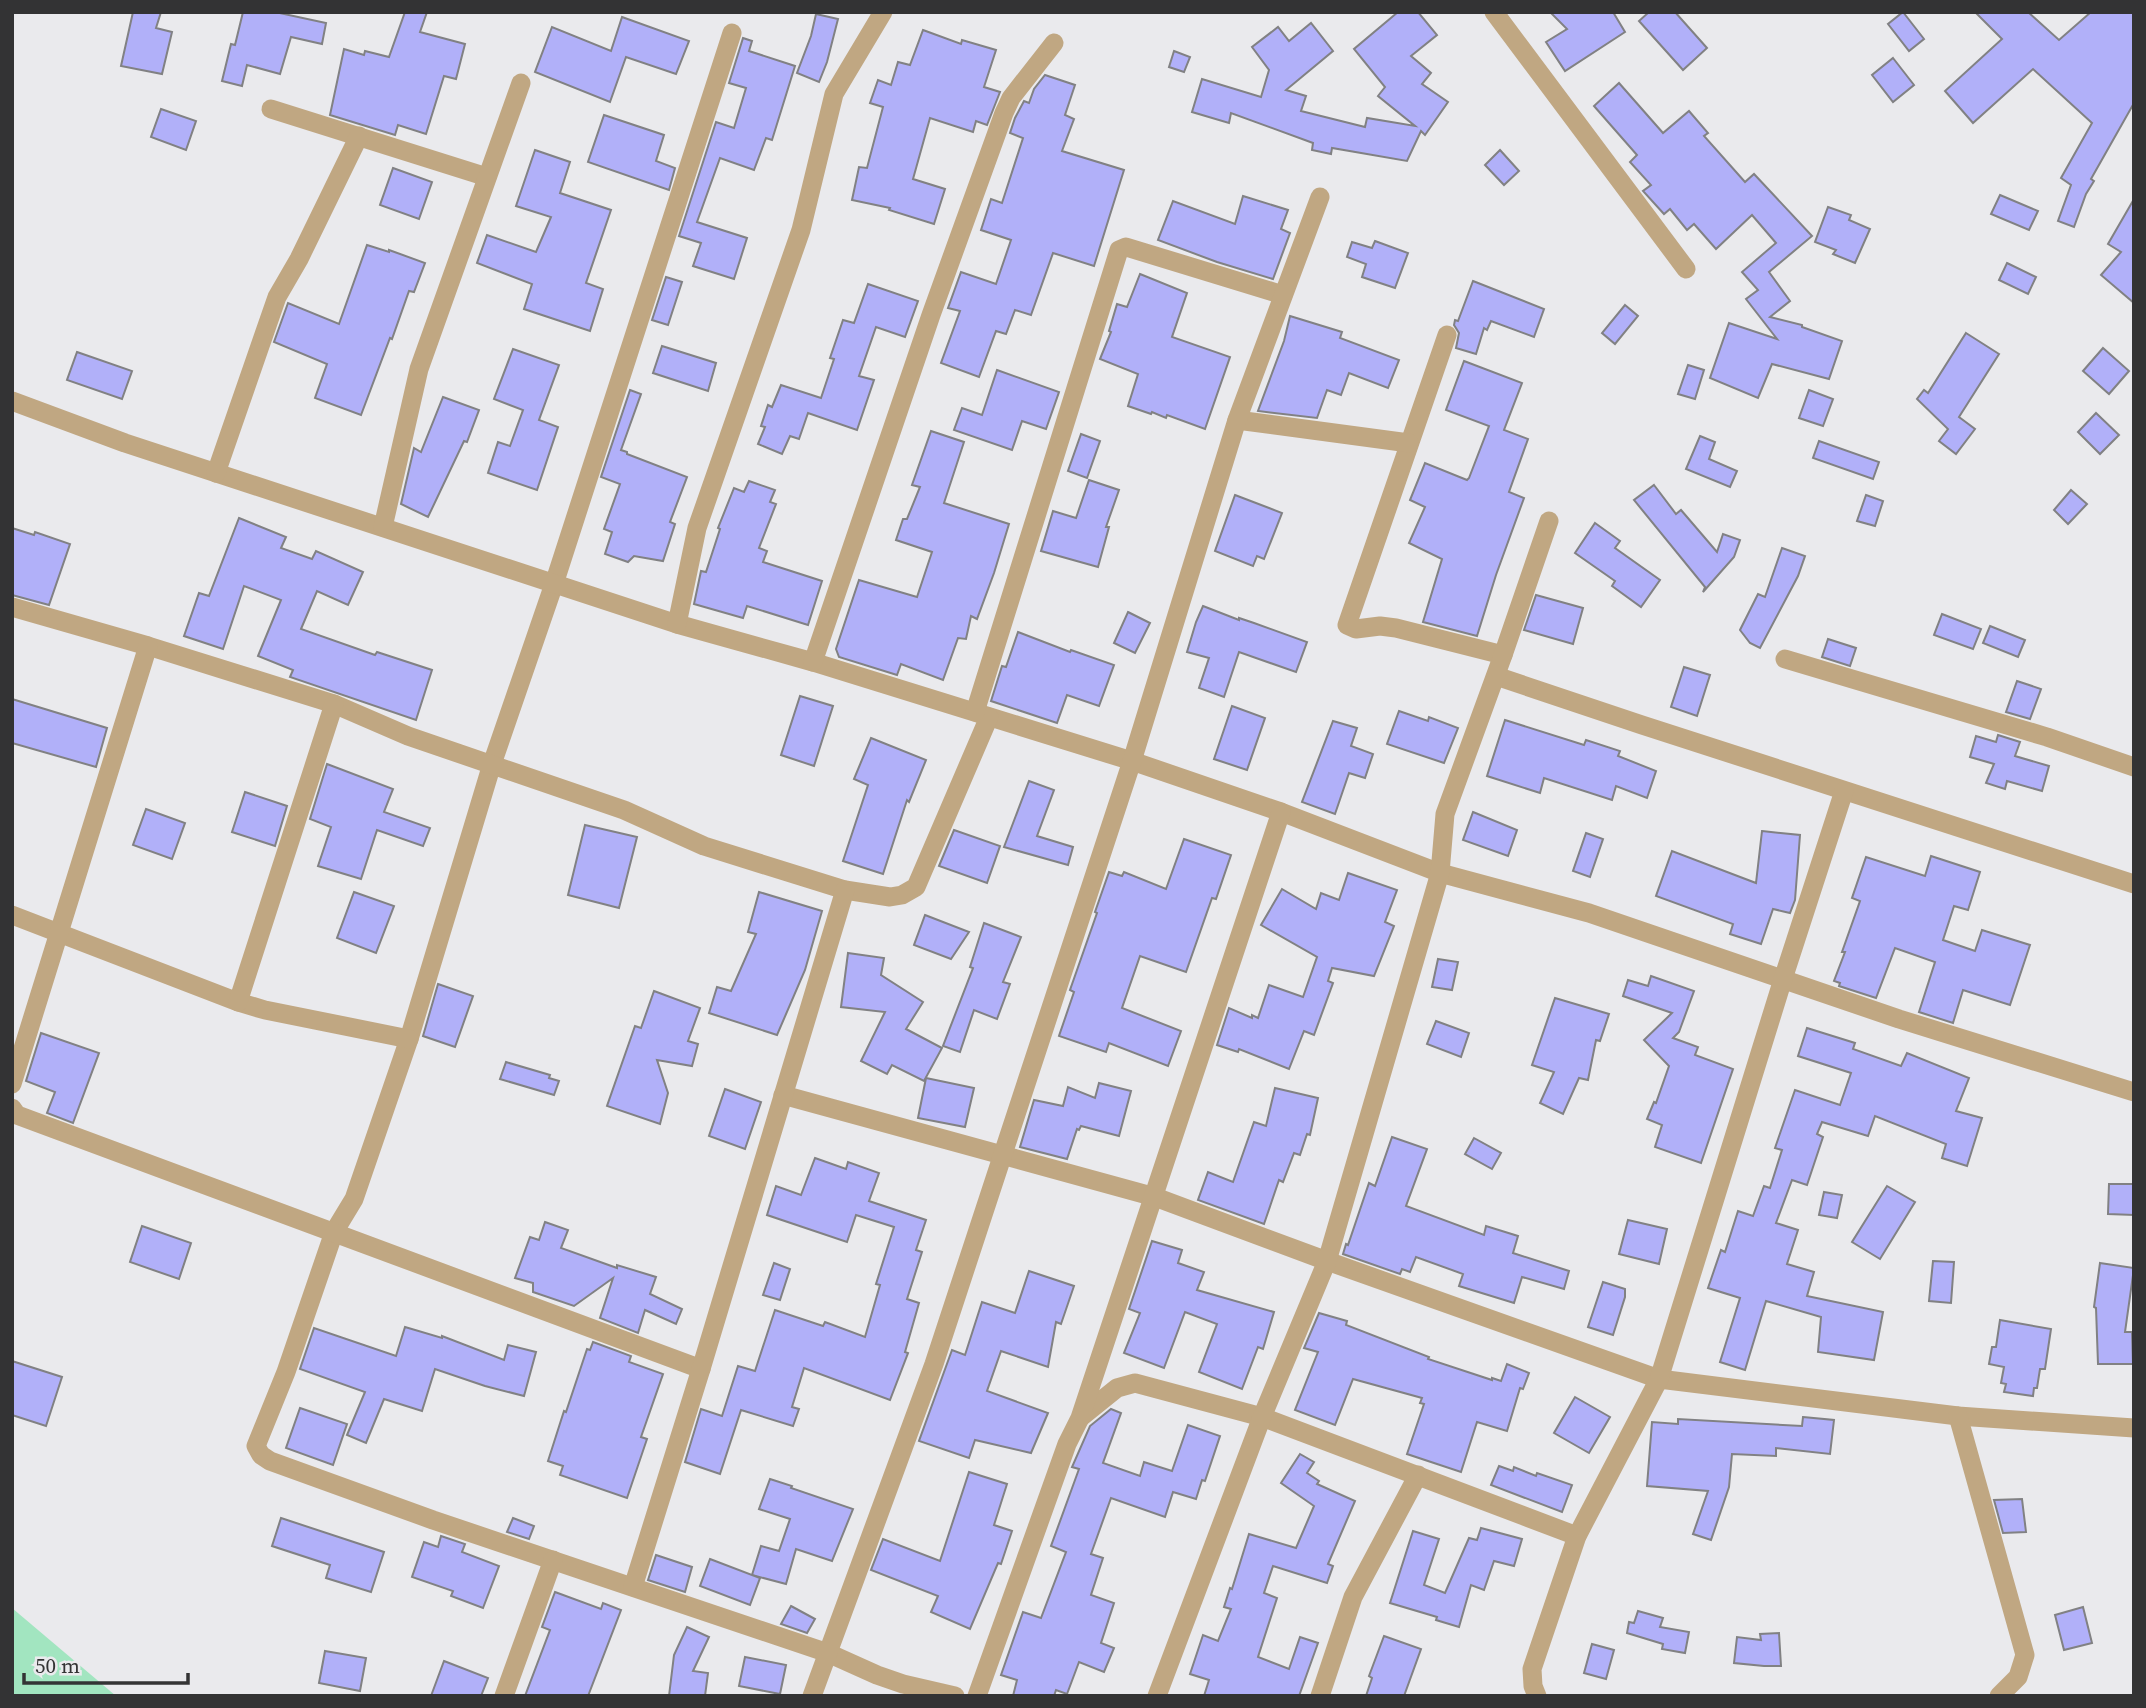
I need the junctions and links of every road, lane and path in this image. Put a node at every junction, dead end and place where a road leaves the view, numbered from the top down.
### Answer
1 (883, 12) edge
2 (1494, 12) edge
3 (732, 33) dead end
4 (1054, 43) dead end
5 (521, 83) dead end
6 (271, 109) dead end
7 (359, 136) junction
8 (487, 177) junction
9 (1320, 197) dead end
10 (1686, 269) dead end
11 (1283, 295) junction
12 (1447, 335) dead end
13 (12, 401) edge
14 (1237, 420) junction
15 (1409, 443) junction
16 (216, 473) junction
17 (1549, 521) dead end
18 (383, 527) junction
19 (554, 584) junction
20 (12, 607) edge
21 (677, 624) junction
22 (148, 646) junction
23 (1503, 655) junction
24 (1785, 659) dead end
25 (813, 662) junction
26 (1496, 676) junction
27 (334, 704) junction
28 (982, 714) junction
29 (1132, 761) junction
30 (492, 764) junction
31 (2134, 767) edge
32 (1844, 791) junction
33 (1281, 812) junction
34 (1440, 873) junction
35 (2134, 884) edge
36 (845, 890) junction
37 (12, 915) edge
38 (60, 933) junction
39 (1783, 979) junction
40 (238, 1002) junction
41 (409, 1039) junction
42 (12, 1084) edge
43 (2134, 1093) edge
44 (783, 1095) junction
45 (12, 1108) edge
46 (1002, 1154) junction
47 (1154, 1197) junction
48 (334, 1232) junction
49 (1328, 1261) junction
50 (701, 1369) junction
51 (1659, 1379) junction
52 (1958, 1416) junction
53 (1262, 1417) junction
54 (1080, 1418) junction
55 (2134, 1428) edge
56 (1418, 1475) junction
57 (1577, 1536) junction
58 (553, 1560) junction
59 (633, 1587) junction
60 (828, 1653) junction
61 (504, 1696) edge
62 (813, 1696) edge
63 (955, 1696) edge
64 (977, 1696) edge
65 (1157, 1696) edge
66 (1321, 1696) edge
67 (1537, 1696) edge
68 (1999, 1696) edge

1 - 21 street
2 - 10 street
3 - 19 street
4 - 25 street
5 - 8 street
6 - 7 street
7 - 8 street
7 - 16 street
8 - 18 street
9 - 11 street
11 - 14 street
11 - 28 street
12 - 15 street
13 - 16 street
14 - 15 street
14 - 29 street
15 - 23 street
16 - 18 street
17 - 23 street
18 - 19 street
19 - 21 street
19 - 30 street
20 - 22 street
21 - 25 street
22 - 27 street
22 - 38 street
23 - 26 street
24 - 31 street
25 - 28 street
26 - 32 street
26 - 34 street
27 - 30 street
27 - 40 street
28 - 29 street
28 - 36 street
29 - 33 street
29 - 46 street
30 - 36 street
30 - 41 street
32 - 35 street
32 - 39 street
33 - 34 street
33 - 47 street
34 - 39 street
34 - 49 street
36 - 44 street
37 - 38 street
38 - 40 street
38 - 42 street
39 - 43 street
39 - 51 street
40 - 41 street
41 - 48 street
44 - 46 street
44 - 50 street
45 - 48 street
46 - 47 street
46 - 60 street
47 - 49 street
47 - 54 street
48 - 50 street
48 - 58 street
49 - 51 street
49 - 53 street
50 - 59 street
51 - 52 street
51 - 57 street
52 - 55 street
52 - 68 street
53 - 54 street
53 - 56 street
53 - 65 street
54 - 64 street
56 - 57 street
56 - 66 street
57 - 67 street
58 - 59 street
58 - 61 street
59 - 60 street
60 - 62 street
60 - 63 street

